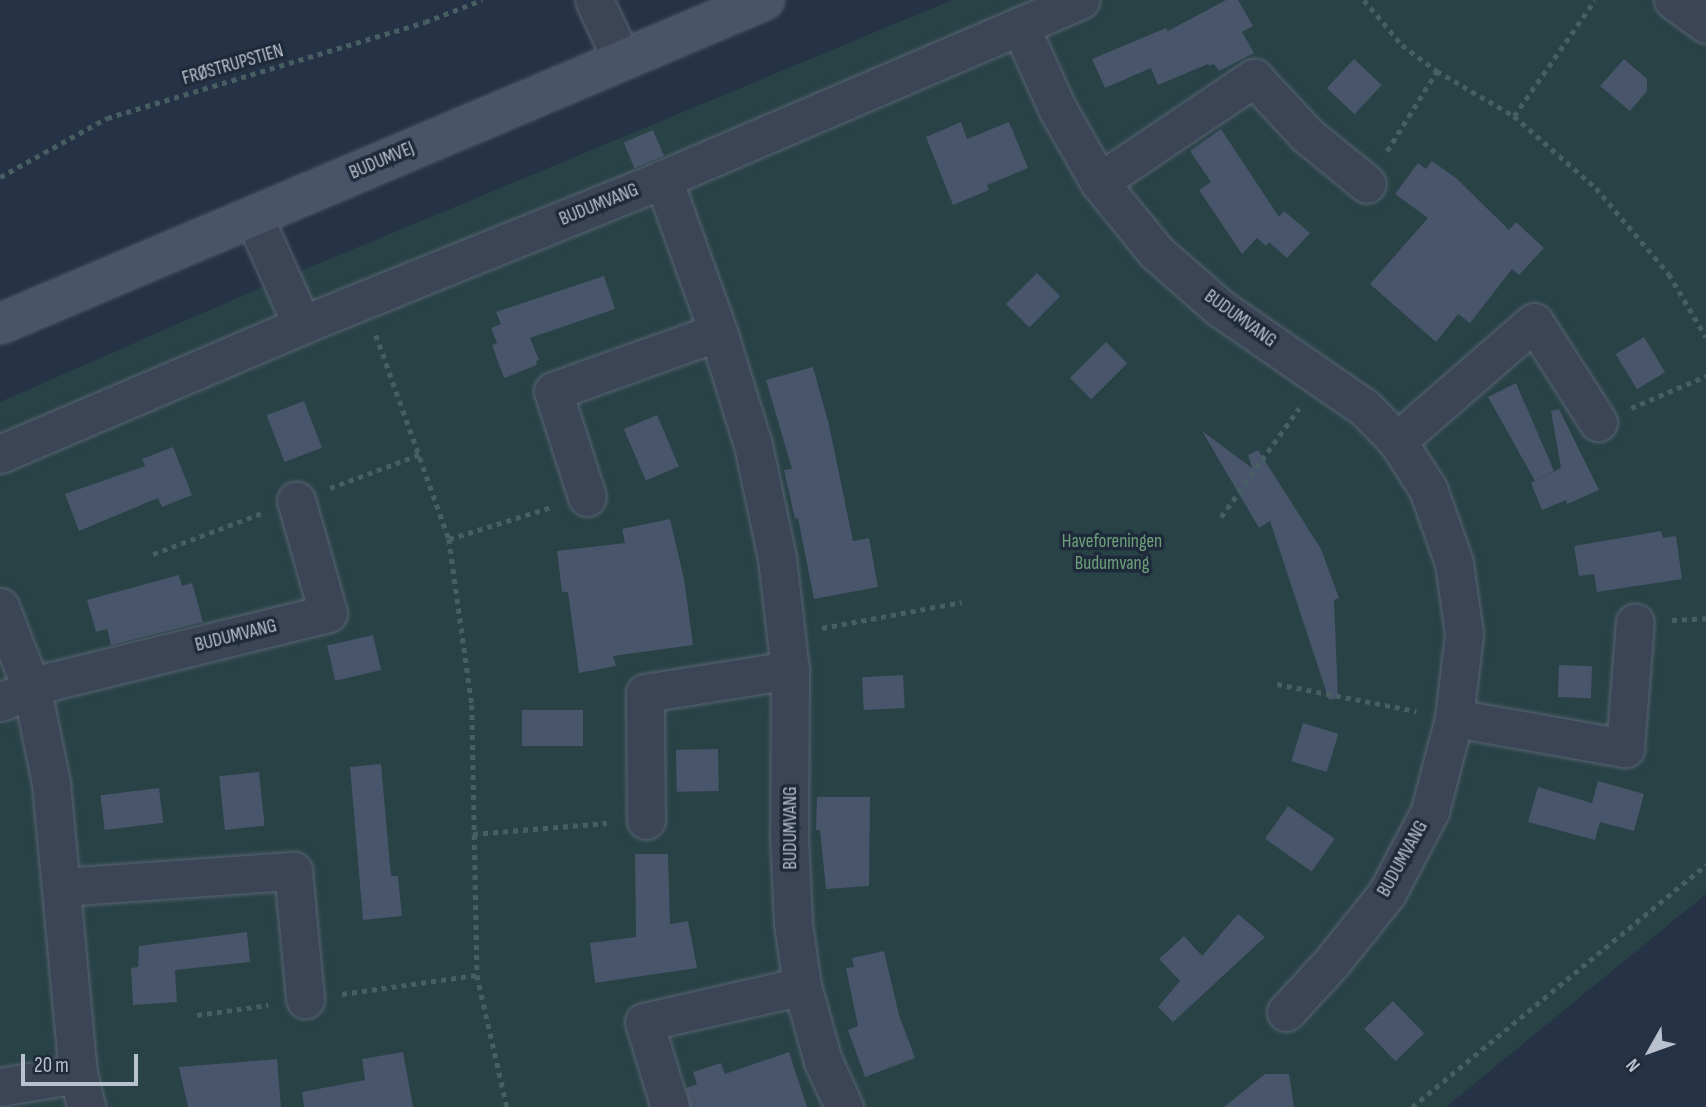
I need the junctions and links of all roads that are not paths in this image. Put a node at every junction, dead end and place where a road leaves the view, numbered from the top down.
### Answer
1 (594, 0) edge
2 (764, 0) edge
3 (1080, 0) edge
4 (1673, 0) edge
5 (1706, 24) edge
6 (1020, 26) junction
7 (622, 60) junction
8 (663, 179) junction
9 (1099, 182) junction
10 (1367, 184) road end
11 (253, 215) junction
12 (0, 324) edge
13 (302, 325) junction
14 (718, 332) junction
15 (1598, 422) road end
16 (1397, 441) junction
17 (0, 454) edge
18 (587, 497) road end
19 (296, 500) road end
20 (0, 607) edge
21 (1635, 622) dead end
22 (790, 670) junction
23 (16, 696) edge
24 (1454, 718) junction
25 (646, 820) road end
26 (62, 887) junction
27 (802, 986) junction
28 (305, 999) road end
29 (1286, 1012) dead end
30 (0, 1087) edge
31 (82, 1091) edge
32 (670, 1107) edge
33 (844, 1107) edge

1 - 7 street
2 - 7 street, BUDUMVEJ
3 - 6 street, BUDUMVANG
4 - 5 street
6 - 8 street, BUDUMVANG
6 - 9 street, BUDUMVANG
7 - 11 street, BUDUMVEJ
8 - 13 street, BUDUMVANG
8 - 14 street, BUDUMVANG
9 - 10 street
9 - 16 street, BUDUMVANG
11 - 12 street, BUDUMVEJ
11 - 13 street
13 - 17 street, BUDUMVANG
14 - 18 street
14 - 22 street, BUDUMVANG
15 - 16 street
16 - 24 street, BUDUMVANG
19 - 23 street, BUDUMVANG
20 - 23 street
21 - 24 street
22 - 25 street
22 - 27 street, BUDUMVANG
23 - 26 street
24 - 29 street, BUDUMVANG
26 - 28 street
26 - 31 street
27 - 32 street
27 - 33 street, BUDUMVANG
30 - 31 street

